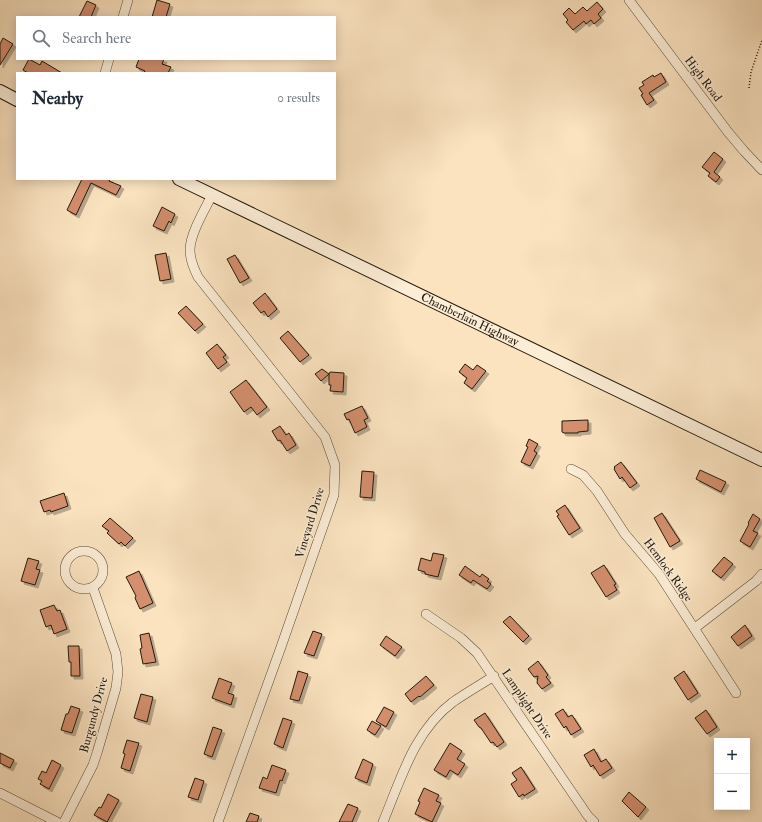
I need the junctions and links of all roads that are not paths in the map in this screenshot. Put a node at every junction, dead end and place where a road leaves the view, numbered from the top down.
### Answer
1 (128, 0) edge
2 (629, 0) edge
3 (123, 16) edge
4 (109, 60) edge
5 (105, 72) edge
6 (0, 91) edge
7 (16, 99) edge
8 (762, 170) edge
9 (181, 180) edge
10 (212, 195) junction
11 (762, 460) edge
12 (571, 470) dead end
13 (762, 574) edge
14 (93, 588) junction
15 (426, 614) dead end
16 (695, 628) junction
17 (494, 676) junction
18 (736, 693) dead end
19 (0, 793) edge
20 (588, 820) edge
21 (57, 822) edge
22 (64, 822) edge
23 (218, 822) edge
24 (383, 822) edge

1 - 3 street
2 - 8 street, High Road
4 - 5 street
6 - 7 main road
9 - 10 main road, Chamberlain Highway
10 - 11 main road, Chamberlain Highway
10 - 23 street, Vineyard Drive
12 - 16 street, Hemlock Ridge
13 - 16 street
14 - 14 street
14 - 22 street, Burgundy Drive
15 - 17 street, Lamplight Drive
16 - 18 street, Hemlock Ridge
17 - 20 street, Lamplight Drive
17 - 24 street
19 - 21 street

